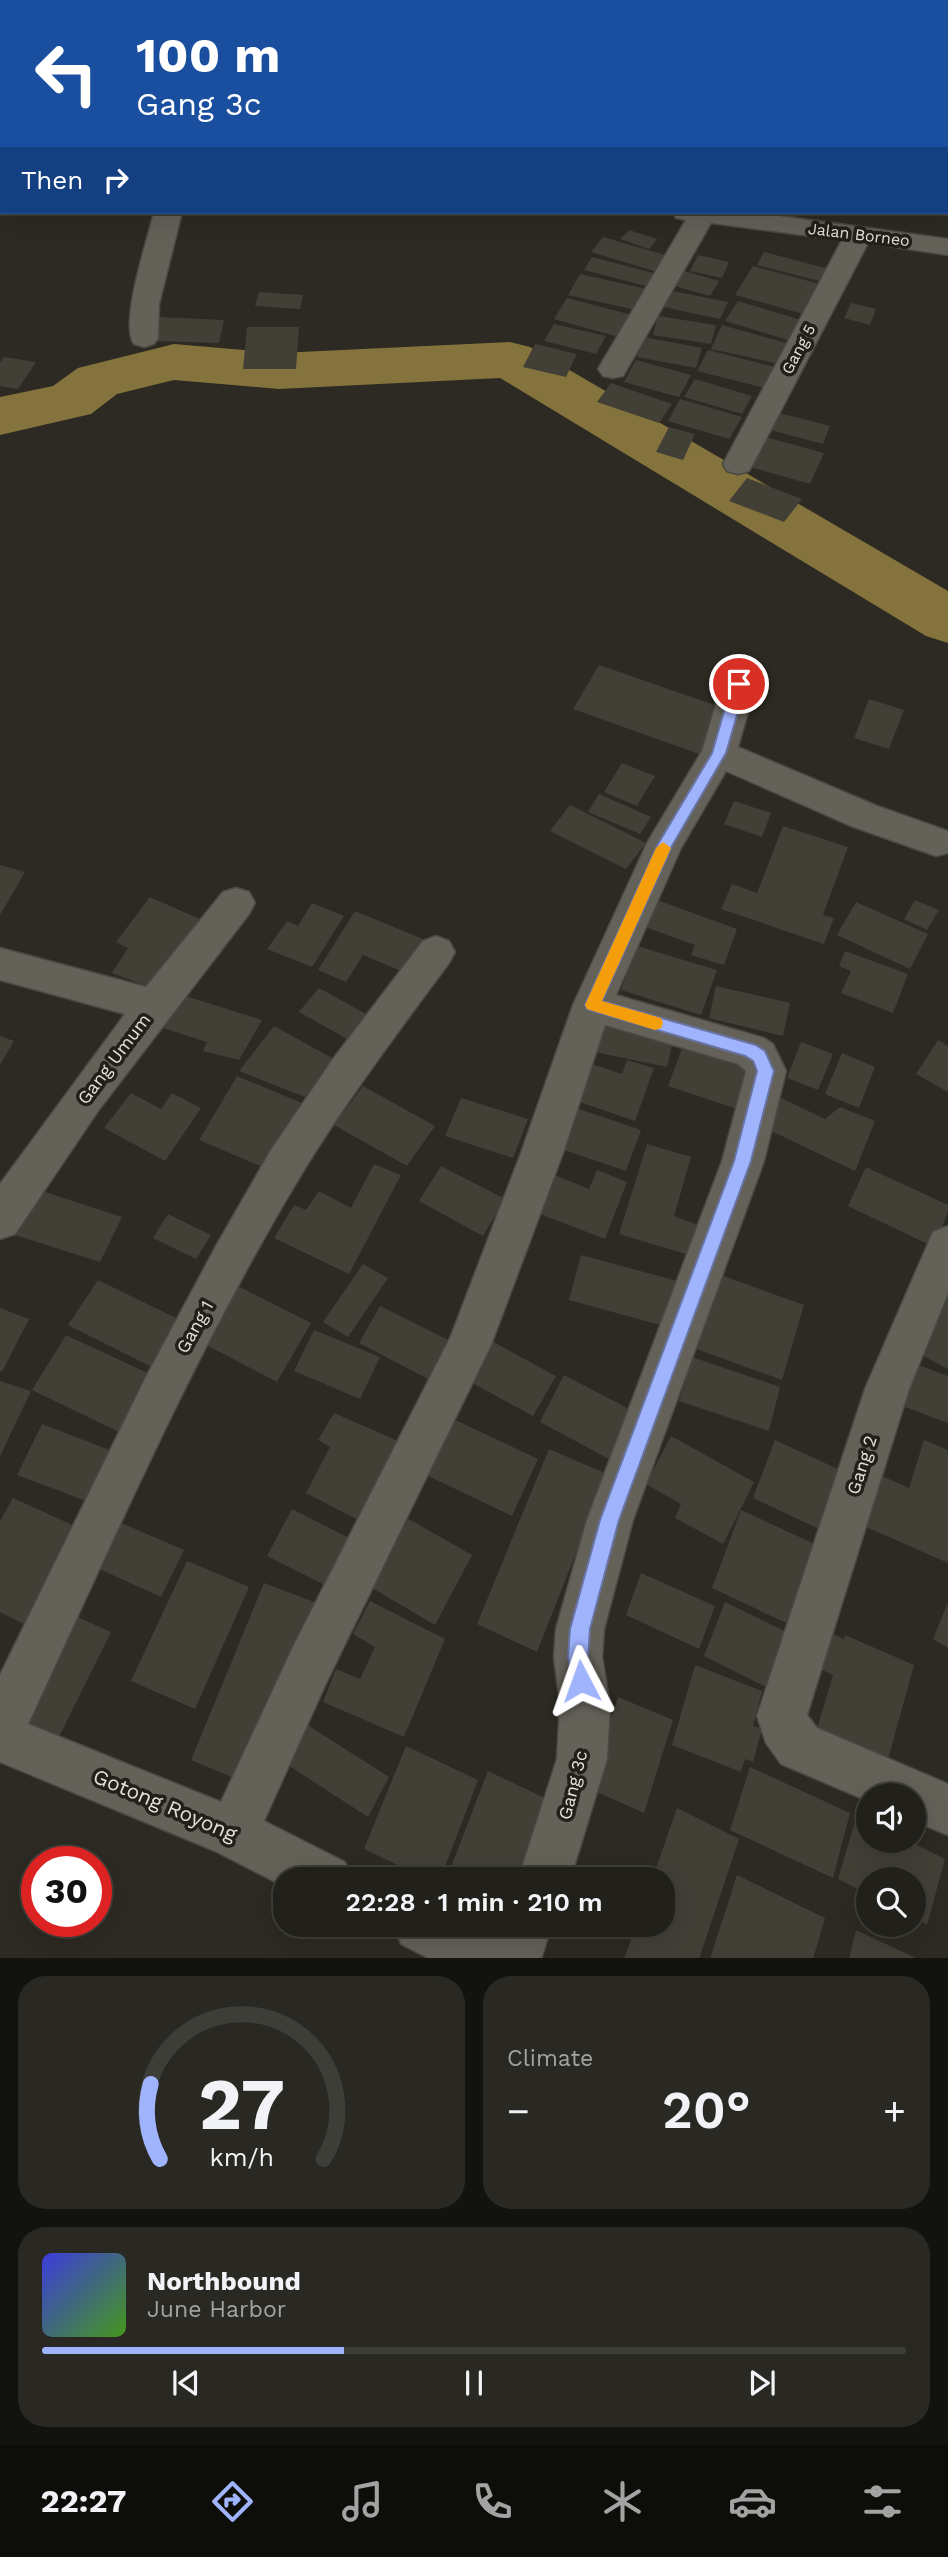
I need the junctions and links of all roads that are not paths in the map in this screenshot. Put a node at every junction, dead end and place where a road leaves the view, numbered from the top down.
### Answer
1 (168, 214) edge
2 (693, 214) edge
3 (702, 214) edge
4 (859, 234) junction
5 (948, 247) edge
6 (144, 338) dead end
7 (613, 369) dead end
8 (738, 464) dead end
9 (739, 684) dead end
10 (719, 753) junction
11 (936, 842) dead end
12 (236, 903) dead end
13 (436, 953) dead end
14 (0, 964) edge
15 (593, 1005) junction
16 (154, 1006) junction
17 (0, 1220) edge
18 (948, 1246) edge
19 (0, 1729) edge
20 (0, 1737) edge
21 (948, 1810) edge
22 (233, 1833) junction
23 (301, 1867) edge
24 (548, 1867) edge
25 (444, 1937) edge
26 (522, 1937) edge
27 (487, 1958) edge
28 (514, 1958) edge

1 - 6 street
2 - 7 street
3 - 4 street, Jalan Borneo
4 - 5 street, Jalan Borneo
4 - 8 street, Gang 5
9 - 10 street
10 - 11 street
10 - 15 street
12 - 16 street, Gang Umum
13 - 19 street, Gang 1
14 - 16 street
15 - 22 street
15 - 24 street, Gang 3c
16 - 17 street, Gang Umum
18 - 21 street, Gang 2
20 - 22 street, Gotong Royong
22 - 23 street, Gotong Royong
25 - 27 street
26 - 28 street

